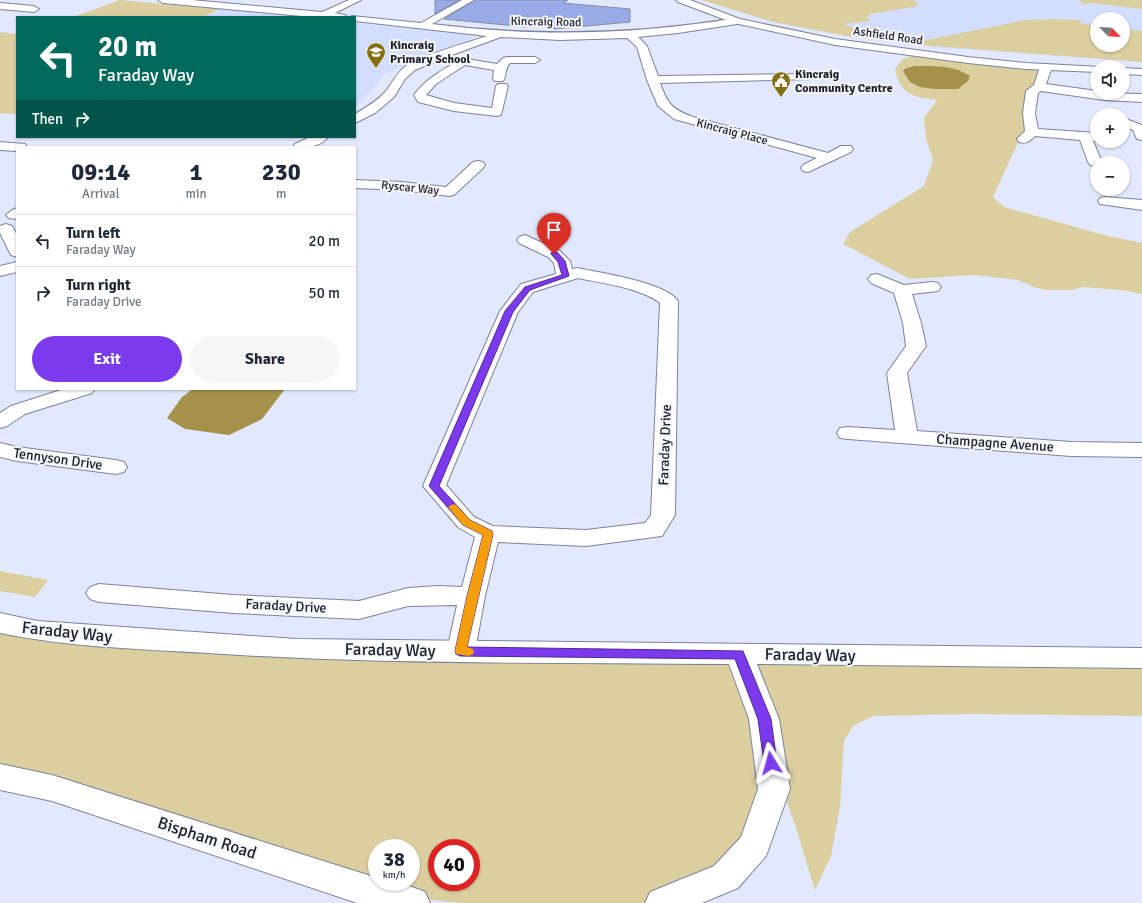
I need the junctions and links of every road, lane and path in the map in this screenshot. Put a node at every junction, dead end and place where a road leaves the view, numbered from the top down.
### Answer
1 (163, 0) edge
2 (356, 0) edge
3 (468, 0) edge
4 (681, 0) edge
5 (0, 6) edge
6 (34, 9) dead end
7 (324, 15) junction
8 (333, 16) edge
9 (356, 18) edge
10 (737, 21) junction
11 (424, 25) junction
12 (500, 34) junction
13 (630, 35) junction
14 (436, 57) junction
15 (488, 57) dead end
16 (535, 60) dead end
17 (463, 62) junction
18 (504, 64) junction
19 (1046, 67) junction
20 (800, 68) dead end
21 (1090, 70) edge
22 (1130, 71) edge
23 (1142, 72) edge
24 (808, 77) junction
25 (654, 80) junction
26 (815, 87) dead end
27 (1039, 87) junction
28 (1142, 98) edge
29 (356, 118) edge
30 (1130, 125) edge
31 (1090, 137) edge
32 (319, 138) edge
33 (1138, 139) edge
34 (0, 146) edge
35 (302, 146) edge
36 (16, 147) edge
37 (846, 149) dead end
38 (829, 157) junction
39 (478, 165) dead end
40 (808, 168) dead end
41 (356, 184) edge
42 (1105, 202) dead end
43 (1142, 205) edge
44 (12, 219) edge
45 (524, 240) dead end
46 (16, 245) edge
47 (16, 267) edge
48 (0, 272) edge
49 (565, 276) junction
50 (877, 279) dead end
51 (932, 287) dead end
52 (902, 290) junction
53 (82, 390) edge
54 (0, 422) edge
55 (848, 433) dead end
56 (907, 436) junction
57 (0, 450) edge
58 (1142, 450) edge
59 (116, 467) dead end
60 (488, 534) junction
61 (99, 593) dead end
62 (472, 596) junction
63 (0, 623) edge
64 (460, 651) junction
65 (739, 654) junction
66 (1142, 658) edge
67 (0, 777) edge
68 (413, 903) edge
69 (662, 903) edge

1 - 7 street
2 - 7 street
3 - 11 street
4 - 10 street, Ashfield Road
5 - 6 street
7 - 8 street
9 - 11 street, Kincraig Road
10 - 13 street, Kincraig Road
10 - 19 street, Ashfield Road
11 - 12 street, Kincraig Road
12 - 13 street, Kincraig Road
12 - 14 street
13 - 25 street, Kincraig Place
14 - 17 street
14 - 29 street
15 - 18 street
16 - 18 street
17 - 18 street
17 - 18 street
19 - 21 street, Ashfield Road
19 - 27 street
20 - 24 street
22 - 23 street
24 - 25 street
24 - 26 street
25 - 38 street, Kincraig Place
27 - 28 street
27 - 31 street
30 - 33 street
32 - 35 street
34 - 36 street
37 - 38 street
38 - 40 street
39 - 41 street, Ryscar Way
42 - 43 street
44 - 46 street
45 - 49 street
47 - 48 street
49 - 60 street, Faraday Drive
49 - 60 street, Faraday Drive
50 - 52 street
51 - 52 street
52 - 56 street
53 - 54 street
55 - 56 street, Champagne Avenue
56 - 58 street, Champagne Avenue
57 - 59 street, Tennyson Drive
60 - 62 street
61 - 62 street, Faraday Drive
62 - 64 street
63 - 64 street, Faraday Way
64 - 65 street, Faraday Way
65 - 66 street, Faraday Way
65 - 69 street
67 - 68 street, Bispham Road

